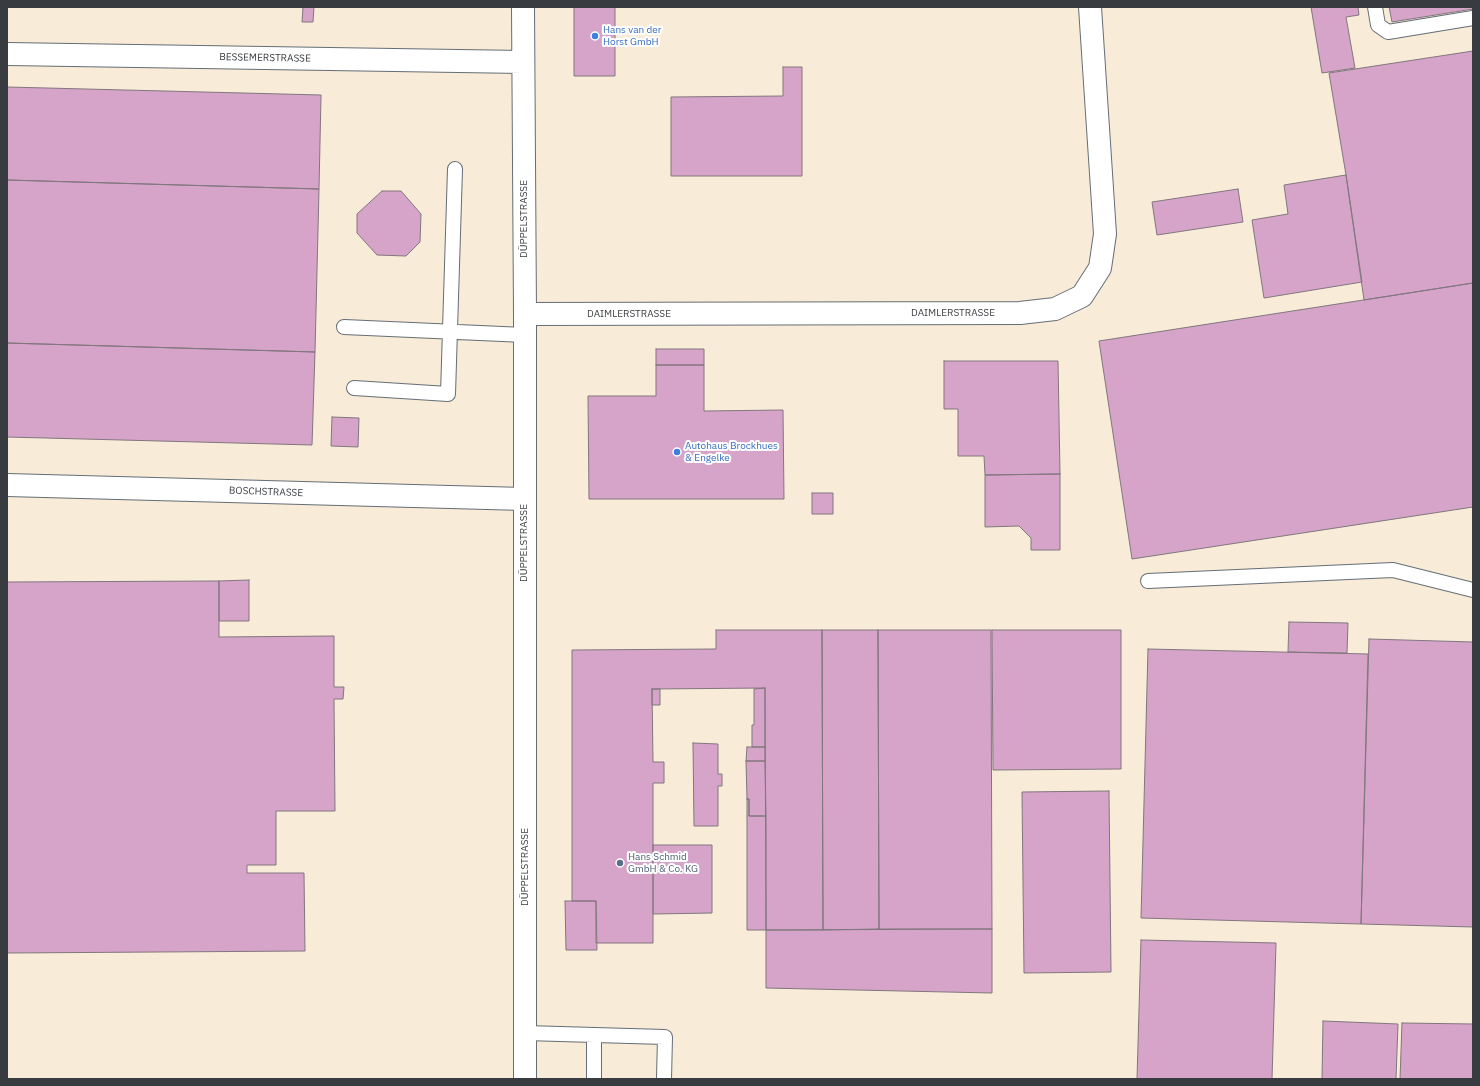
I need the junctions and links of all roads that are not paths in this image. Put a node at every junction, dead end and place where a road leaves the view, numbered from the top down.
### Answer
1 (523, 7) edge
2 (1090, 7) edge
3 (1375, 7) edge
4 (1473, 18) edge
5 (7, 54) edge
6 (523, 62) junction
7 (455, 169) dead end
8 (525, 325) junction
9 (344, 327) dead end
10 (451, 332) junction
11 (354, 388) dead end
12 (7, 485) edge
13 (524, 499) junction
14 (1148, 581) dead end
15 (1473, 590) edge
16 (525, 1033) junction
17 (594, 1035) junction
18 (525, 1079) edge
19 (594, 1079) edge
20 (664, 1079) edge

1 - 6 street, DÜPPELSTRASSE
2 - 8 street, DAIMLERSTRASSE
3 - 4 lane
5 - 6 street, BESSEMERSTRASSE
6 - 8 street, DÜPPELSTRASSE
7 - 10 lane
8 - 10 lane
8 - 13 street, DÜPPELSTRASSE
9 - 10 lane
10 - 11 lane
12 - 13 street, BOSCHSTRASSE
13 - 16 street, DÜPPELSTRASSE
14 - 15 lane
16 - 17 lane
16 - 18 street, DÜPPELSTRASSE
17 - 19 lane
17 - 20 lane

